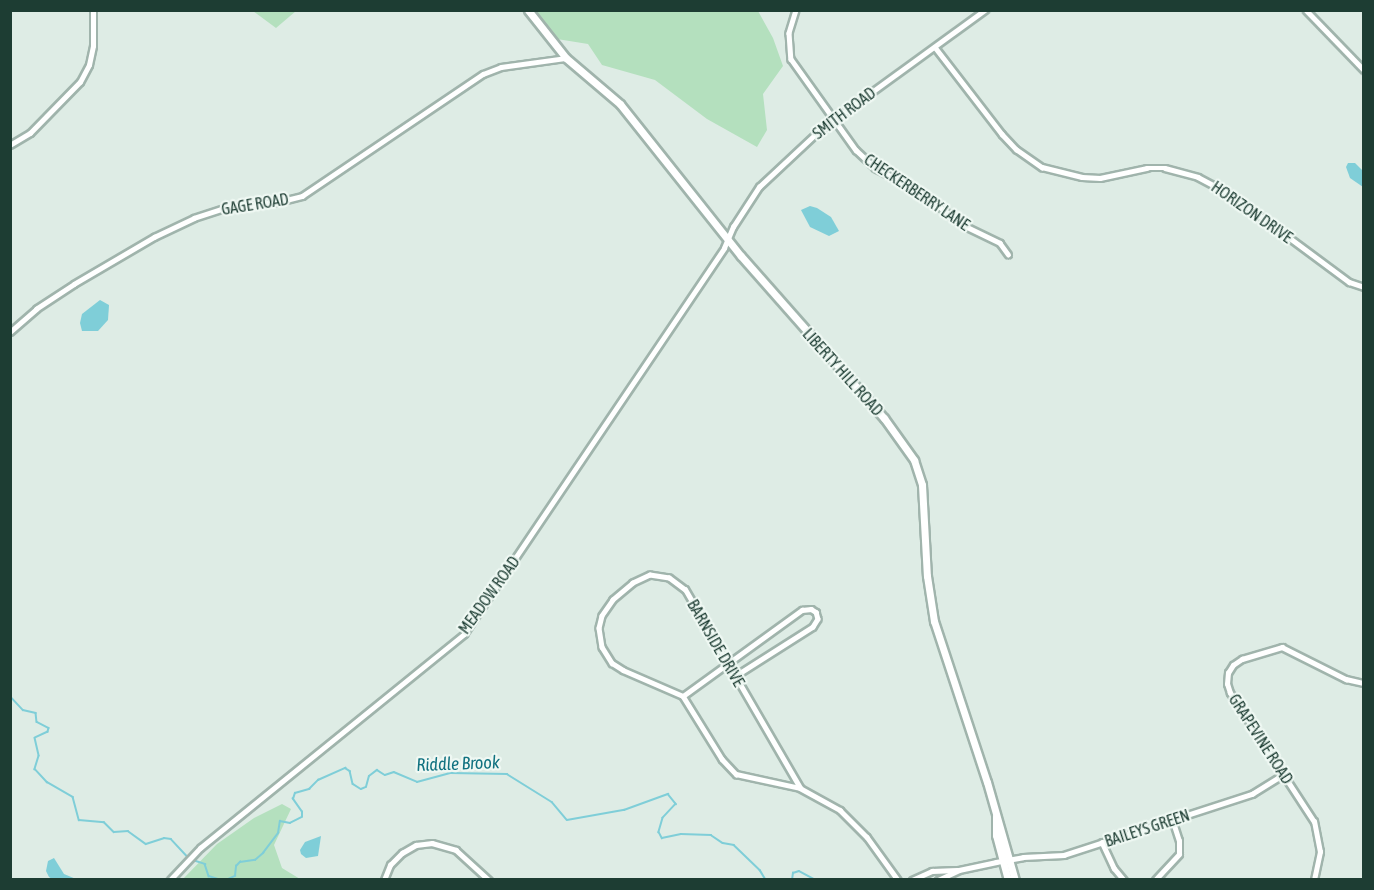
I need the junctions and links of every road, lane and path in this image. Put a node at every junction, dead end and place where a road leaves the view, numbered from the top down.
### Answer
1 (93, 10) edge
2 (528, 10) edge
3 (796, 10) edge
4 (985, 10) edge
5 (1306, 10) edge
6 (935, 47) junction
7 (566, 58) junction
8 (1364, 70) edge
9 (834, 120) junction
10 (10, 145) edge
11 (728, 239) junction
12 (1008, 254) dead end
13 (1364, 287) edge
14 (10, 332) edge
15 (728, 664) junction
16 (736, 676) junction
17 (1364, 683) edge
18 (683, 696) junction
19 (1284, 774) junction
20 (800, 788) junction
21 (1172, 819) junction
22 (1102, 842) junction
23 (1005, 860) junction
24 (959, 870) junction
25 (1118, 873) junction
26 (172, 878) edge
27 (384, 879) edge
28 (489, 879) edge
29 (898, 879) edge
30 (912, 879) edge
31 (938, 879) edge
32 (1008, 879) edge
33 (1015, 879) edge
34 (1113, 879) edge
35 (1124, 879) edge
36 (1155, 879) edge
37 (1314, 879) edge

1 - 10 street
2 - 7 street, LIBERTY HILL ROAD
3 - 9 street, CHECKERBERRY LANE
4 - 6 street, SMITH ROAD
5 - 8 street
6 - 9 street, SMITH ROAD
6 - 13 street, HORIZON DRIVE
7 - 11 street, LIBERTY HILL ROAD
7 - 14 street, GAGE ROAD
9 - 11 street, SMITH ROAD
9 - 12 street, CHECKERBERRY LANE
11 - 23 street, LIBERTY HILL ROAD
11 - 26 street, MEADOW ROAD
15 - 16 street, BARNSIDE DRIVE
15 - 16 street
15 - 18 street
15 - 18 street, BARNSIDE DRIVE
16 - 20 street, BARNSIDE DRIVE
17 - 19 street, GRAPEVINE ROAD
18 - 20 street
19 - 21 street, BAILEYS GREEN
19 - 37 street, GRAPEVINE ROAD
20 - 29 street
21 - 22 street, BAILEYS GREEN
21 - 36 street
22 - 23 street, BAILEYS GREEN
22 - 25 street
23 - 24 street, BAILEYS GREEN
23 - 32 street, LIBERTY HILL ROAD
23 - 33 street, LIBERTY HILL ROAD
24 - 30 street
24 - 31 street
25 - 34 street
25 - 35 street
27 - 28 street

